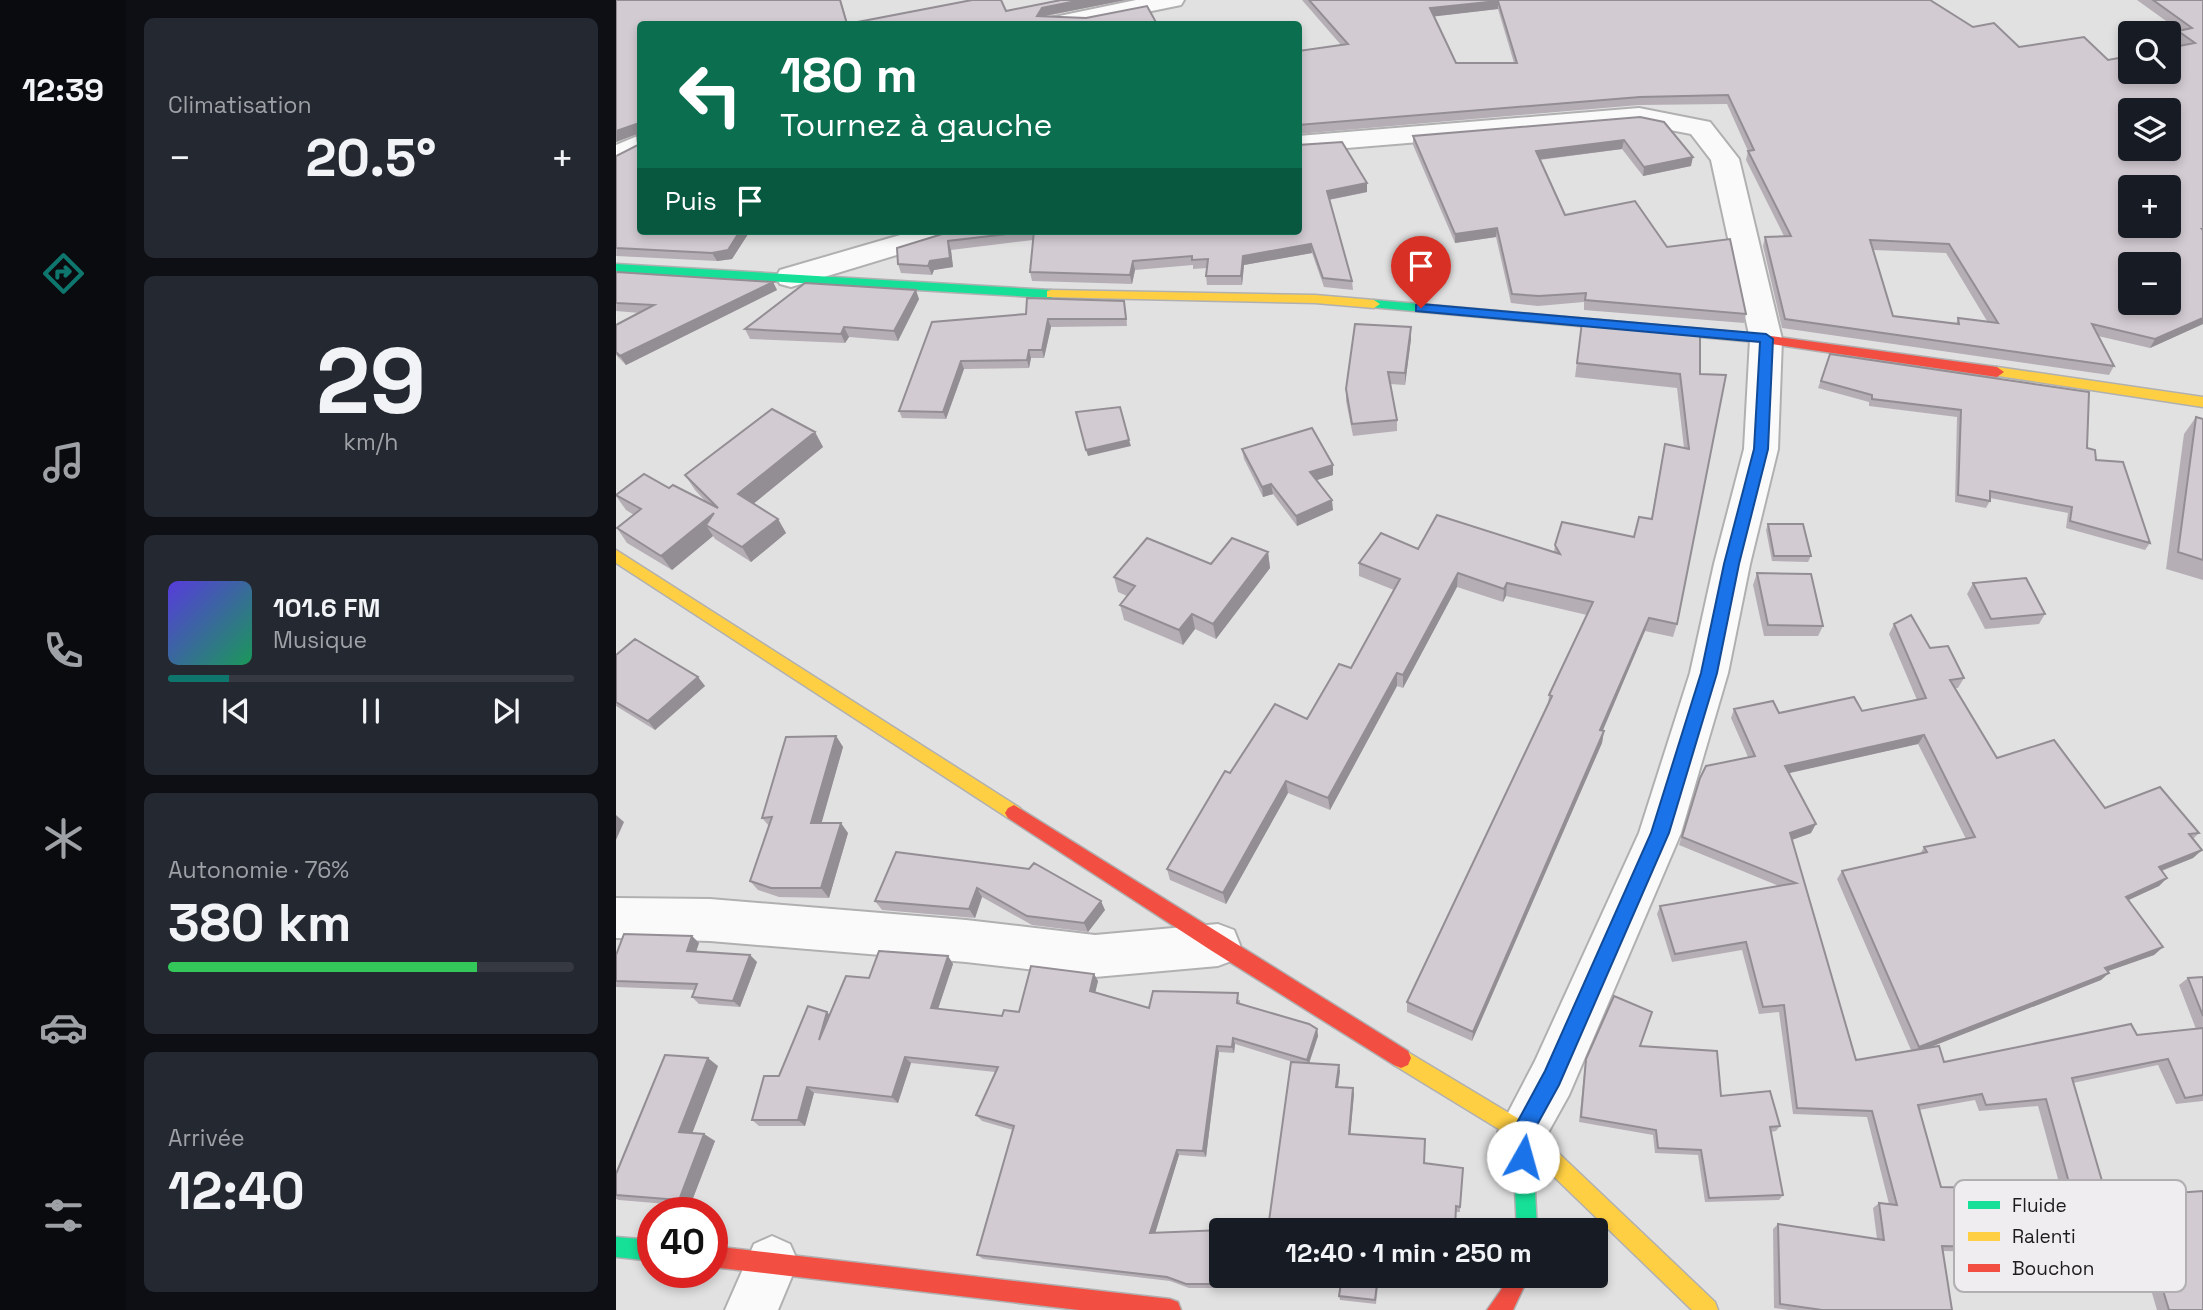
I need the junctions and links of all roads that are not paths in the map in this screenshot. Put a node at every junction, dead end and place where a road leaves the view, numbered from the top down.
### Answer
1 (1172, 0) edge
2 (1069, 21) edge
3 (1302, 144) edge
4 (637, 145) edge
5 (616, 157) edge
6 (933, 235) edge
7 (616, 268) edge
8 (791, 277) junction
9 (1766, 339) junction
10 (2203, 402) edge
11 (616, 556) edge
12 (616, 918) edge
13 (1218, 945) junction
14 (1522, 1132) junction
15 (1526, 1218) edge
16 (616, 1247) edge
17 (637, 1249) edge
18 (728, 1258) edge
19 (772, 1262) junction
20 (1513, 1288) edge
21 (751, 1310) edge
22 (1170, 1310) edge
23 (1498, 1310) edge
24 (1707, 1310) edge

1 - 2 street
3 - 9 street
4 - 5 street
6 - 8 street
7 - 8 street
8 - 9 street
9 - 10 street
9 - 14 street
11 - 13 street
12 - 13 street
13 - 14 street
14 - 15 street
14 - 24 street
16 - 17 street
18 - 19 street
19 - 21 street
19 - 22 street
20 - 23 street

